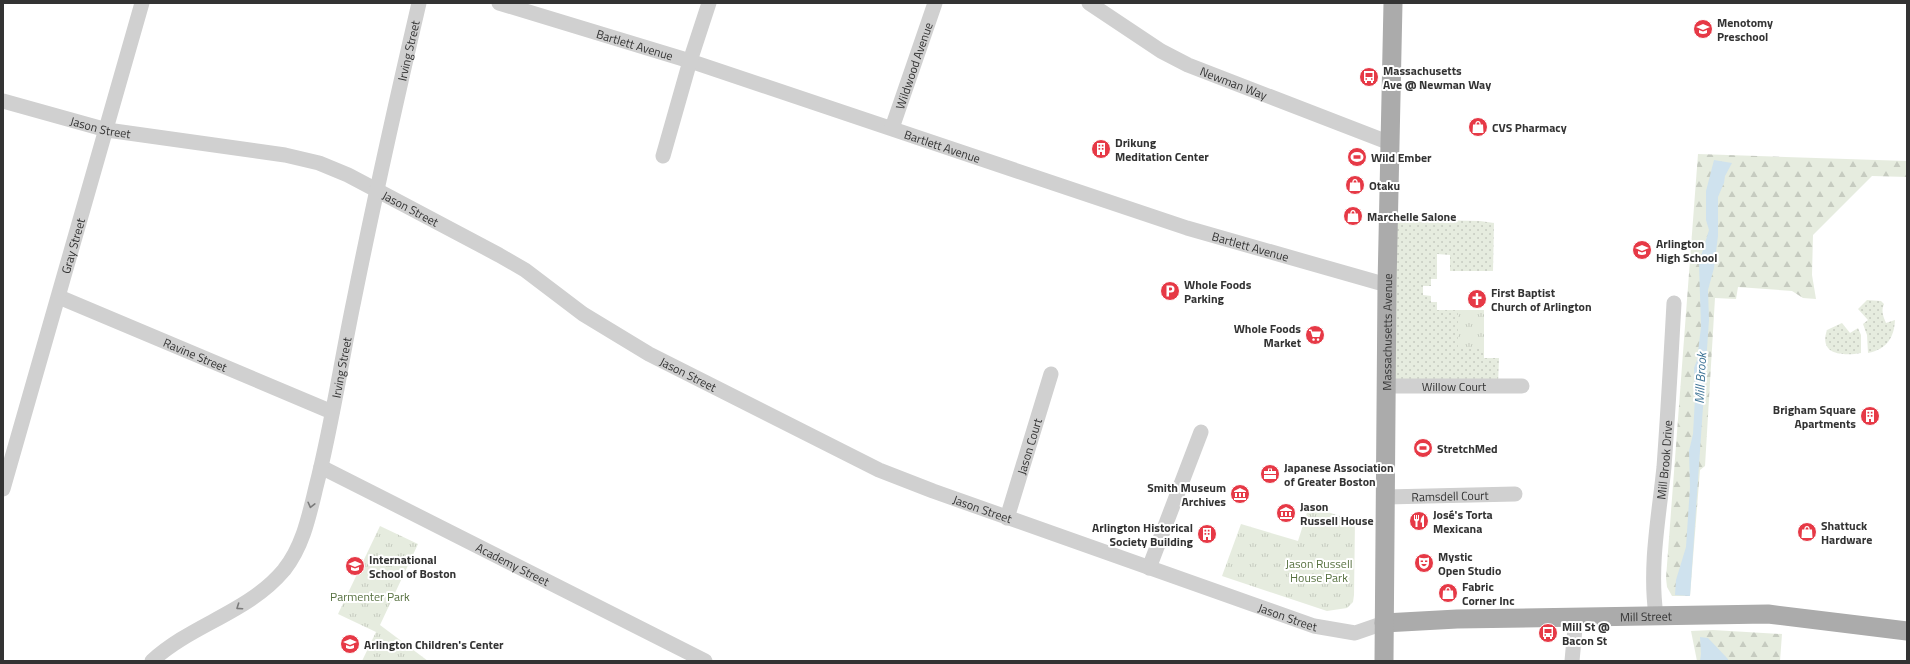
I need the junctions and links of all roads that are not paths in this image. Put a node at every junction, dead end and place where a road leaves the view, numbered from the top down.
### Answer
1 (142, 3) edge
2 (419, 3) edge
3 (499, 3) edge
4 (710, 3) edge
5 (935, 3) edge
6 (1088, 3) edge
7 (1393, 3) edge
8 (690, 61) junction
9 (3, 101) edge
10 (892, 128) junction
11 (106, 130) junction
12 (1390, 143) junction
13 (663, 156) dead end
14 (377, 190) junction
15 (1387, 286) junction
16 (59, 297) junction
17 (1674, 303) dead end
18 (1051, 374) dead end
19 (1386, 386) junction
20 (1522, 386) dead end
21 (332, 412) junction
22 (1200, 432) dead end
23 (321, 467) junction
24 (3, 489) edge
25 (1514, 494) dead end
26 (1386, 496) junction
27 (1007, 518) junction
28 (1149, 568) junction
29 (1656, 615) junction
30 (1576, 617) junction
31 (1384, 623) junction
32 (1907, 632) edge
33 (152, 661) edge
34 (705, 661) edge
35 (1384, 661) edge
36 (1572, 661) edge

1 - 11 street, Gray Street
2 - 14 street, Irving Street
3 - 8 street, Bartlett Avenue
4 - 8 street
5 - 10 street, Wildwood Avenue
6 - 12 street, Newman Way
7 - 12 main road, Massachusetts Avenue
8 - 10 street, Bartlett Avenue
8 - 13 street
9 - 11 street, Jason Street
10 - 15 street, Bartlett Avenue
11 - 14 street, Jason Street
11 - 16 street, Gray Street
12 - 15 main road, Massachusetts Avenue
14 - 21 street, Irving Street
14 - 27 street, Jason Street
15 - 19 main road, Massachusetts Avenue
16 - 21 street, Ravine Street
16 - 24 street, Gray Street
17 - 29 street, Mill Brook Drive
18 - 27 street, Jason Court
19 - 20 street, Willow Court
19 - 26 main road, Massachusetts Avenue
21 - 23 street, Irving Street
22 - 28 street
23 -> 33 street, Irving Street
23 - 34 street, Academy Street
25 - 26 street, Ramsdell Court
26 - 31 main road, Massachusetts Avenue
27 - 28 street, Jason Street
28 - 31 street, Jason Street
29 - 30 main road, Mill Street
29 - 32 main road, Mill Street
30 - 31 main road, Mill Street
30 - 36 street
31 - 35 main road, Massachusetts Avenue

